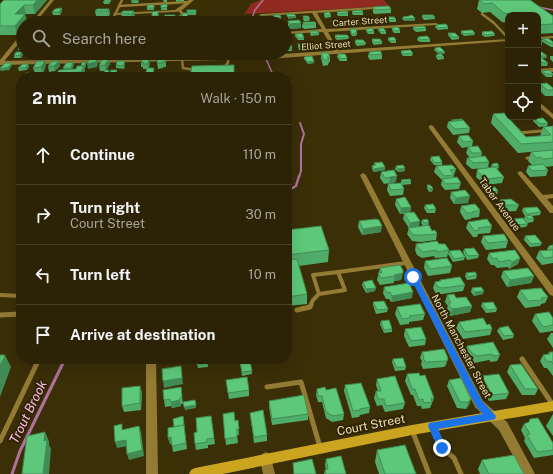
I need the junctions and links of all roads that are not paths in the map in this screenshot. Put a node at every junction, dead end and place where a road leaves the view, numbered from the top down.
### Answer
1 (52, 0) edge
2 (122, 0) edge
3 (190, 1) edge
4 (119, 6) junction
5 (372, 8) edge
6 (179, 10) junction
7 (314, 12) junction
8 (115, 14) joint
9 (482, 14) dead end
10 (261, 15) edge
11 (39, 16) edge
12 (181, 16) edge
13 (436, 24) edge
14 (325, 31) junction
15 (292, 33) edge
16 (505, 36) edge
17 (553, 37) edge
18 (541, 38) edge
19 (505, 39) edge
20 (16, 44) edge
21 (336, 52) junction
22 (292, 55) edge
23 (128, 60) edge
24 (182, 60) edge
25 (228, 60) edge
26 (93, 61) joint
27 (0, 63) edge
28 (219, 70) edge
29 (553, 70) edge
30 (200, 71) edge
31 (541, 71) edge
32 (541, 106) edge
33 (553, 116) edge
34 (430, 127) dead end
35 (553, 130) edge
36 (519, 136) edge
37 (540, 156) edge
38 (527, 158) dead end
39 (520, 173) dead end
40 (363, 175) dead end
41 (553, 196) edge
42 (541, 198) junction
43 (553, 211) edge
44 (406, 263) junction
45 (338, 271) junction
46 (553, 293) edge
47 (319, 294) junction
48 (0, 295) edge
49 (16, 296) edge
50 (297, 310) dead end
51 (16, 314) edge
52 (0, 315) edge
53 (522, 359) dead end
54 (37, 364) edge
55 (151, 364) edge
56 (267, 387) dead end
57 (553, 405) edge
58 (492, 416) junction
59 (432, 426) junction
60 (412, 430) junction
61 (0, 441) edge
62 (320, 448) junction
63 (266, 458) junction
64 (152, 474) edge
65 (195, 474) edge
66 (269, 474) edge
67 (429, 474) edge
68 (461, 474) edge
69 (529, 474) edge

1 - 11 street
2 - 4 lane
3 - 4 lane
3 - 6 street
4 - 8 lane
5 - 7 street
6 - 8 street
6 - 12 lane
7 - 10 street
7 - 14 street
9 - 16 lane
13 - 14 street, Carter Street
14 - 15 street, Carter Street
14 - 21 street
17 - 18 street
19 - 21 street, Elliot Street
20 - 27 street
21 - 22 street, Elliot Street
23 - 26 street, Elliot Street
24 - 30 lane
25 - 28 lane
26 - 27 street, Elliot Street
29 - 31 street
32 - 33 street
34 - 46 street, Taber Avenue
35 - 36 lane
37 - 38 lane
39 - 42 street
40 - 44 street, North Manchester Street
41 - 42 street
42 - 43 street
44 - 45 lane
44 - 58 street, North Manchester Street
45 - 47 lane
45 - 47 lane
47 - 50 lane
48 - 49 lane
51 - 52 lane
53 - 57 lane
54 - 61 lane
55 - 64 street
56 - 62 lane
57 - 58 main road, Court Street
58 - 59 main road, Court Street
58 - 69 street, North Manchester Street
59 - 60 main road, Court Street
59 - 68 lane
60 - 62 main road, Court Street
60 - 67 lane
62 - 63 main road, Court Street
63 - 65 main road, Court Street
63 - 66 street

